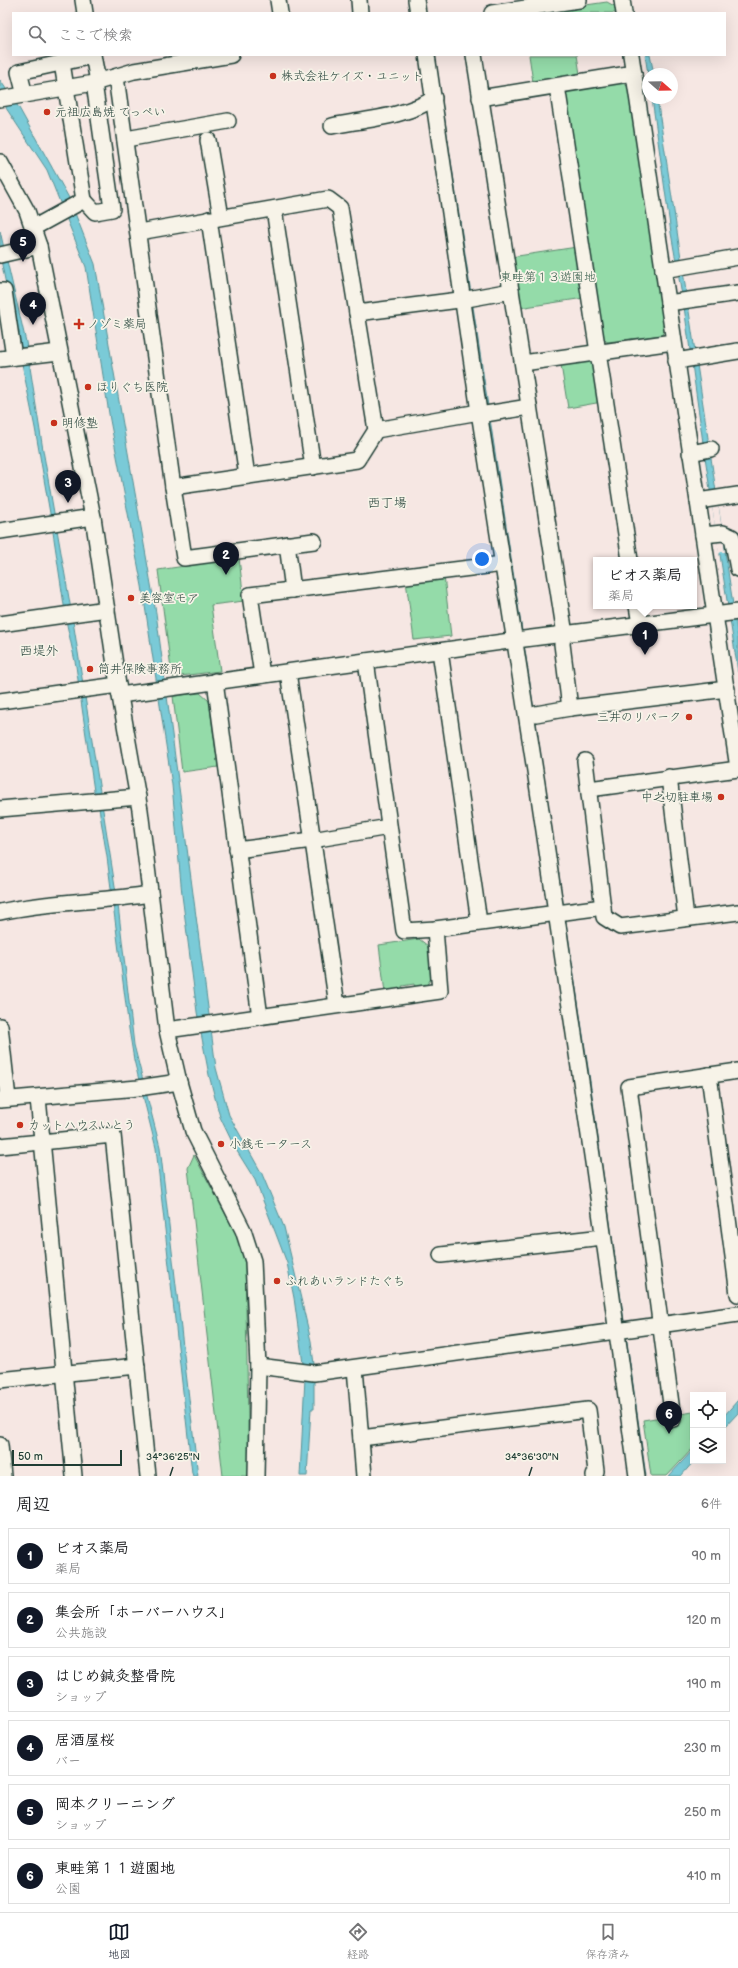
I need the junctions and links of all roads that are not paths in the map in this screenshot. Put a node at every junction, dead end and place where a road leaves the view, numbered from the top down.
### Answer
1 (83, 0) edge
2 (278, 0) edge
3 (359, 0) edge
4 (416, 0) edge
5 (579, 0) edge
6 (622, 0) edge
7 (85, 12) edge
8 (280, 12) edge
9 (360, 12) edge
10 (418, 12) edge
11 (499, 12) edge
12 (624, 12) edge
13 (89, 56) edge
14 (93, 56) edge
15 (225, 56) edge
16 (427, 56) edge
17 (474, 56) edge
18 (631, 56) edge
19 (62, 63) junction
20 (634, 73) junction
21 (116, 77) junction
22 (96, 83) junction
23 (557, 86) junction
24 (68, 88) junction
25 (10, 97) edge
26 (434, 98) junction
27 (480, 98) junction
28 (97, 106) junction
29 (71, 111) junction
30 (228, 121) dead end
31 (332, 126) dead end
32 (126, 140) junction
33 (208, 140) dead end
34 (0, 162) edge
35 (74, 206) junction
36 (274, 209) junction
37 (215, 218) junction
38 (33, 228) junction
39 (139, 232) junction
40 (38, 246) junction
41 (2, 254) edge
42 (738, 257) edge
43 (675, 268) junction
44 (0, 291) edge
45 (511, 291) junction
46 (738, 293) edge
47 (468, 298) junction
48 (680, 302) junction
49 (357, 313) junction
50 (673, 342) junction
51 (738, 351) edge
52 (60, 352) junction
53 (597, 352) junction
54 (16, 357) edge
55 (688, 359) junction
56 (523, 363) junction
57 (529, 408) junction
58 (483, 414) junction
59 (376, 430) junction
60 (313, 467) junction
61 (247, 476) junction
62 (173, 487) junction
63 (738, 495) edge
64 (698, 501) junction
65 (93, 517) junction
66 (0, 531) edge
67 (703, 535) junction
68 (314, 541) dead end
69 (287, 544) junction
70 (630, 557) edge
71 (503, 564) junction
72 (738, 569) edge
73 (293, 590) junction
74 (107, 608) junction
75 (638, 609) edge
76 (738, 612) edge
77 (715, 616) junction
78 (0, 624) edge
79 (640, 624) junction
80 (564, 634) junction
81 (518, 640) junction
82 (440, 651) junction
83 (366, 661) junction
84 (288, 672) junction
85 (262, 675) junction
86 (215, 682) junction
87 (727, 688) junction
88 (119, 690) junction
89 (0, 701) edge
90 (570, 708) junction
91 (536, 714) dead end
92 (585, 761) dead end
93 (738, 768) edge
94 (669, 777) junction
95 (590, 789) junction
96 (138, 797) junction
97 (0, 809) edge
98 (389, 827) junction
99 (312, 840) junction
100 (237, 850) junction
101 (150, 894) junction
102 (603, 907) junction
103 (0, 912) edge
104 (560, 912) junction
105 (738, 912) edge
106 (686, 918) junction
107 (479, 922) junction
108 (435, 929) junction
109 (337, 1005) junction
110 (260, 1017) junction
111 (0, 1026) edge
112 (166, 1030) junction
113 (738, 1071) edge
114 (709, 1075) junction
115 (179, 1082) junction
116 (38, 1098) junction
117 (4, 1100) edge
118 (42, 1142) junction
119 (0, 1146) edge
120 (603, 1237) junction
121 (441, 1255) dead end
122 (738, 1294) edge
123 (738, 1314) edge
124 (661, 1324) junction
125 (620, 1330) junction
126 (137, 1366) junction
127 (258, 1366) junction
128 (355, 1368) junction
129 (64, 1372) junction
130 (0, 1380) edge
131 (673, 1419) dead end
132 (361, 1438) junction
133 (0, 1445) edge
134 (3, 1476) edge
135 (74, 1476) edge
136 (148, 1476) edge
137 (256, 1476) edge
138 (364, 1476) edge
139 (594, 1476) edge
140 (637, 1476) edge

1 - 7 street
2 - 8 street
3 - 9 street
4 - 10 street
5 - 11 street
6 - 12 street
13 - 19 street
14 - 22 street
15 - 21 street
16 - 26 street
17 - 27 street
18 - 20 street
19 - 24 street
19 - 25 street
20 - 23 street
20 - 43 street
21 - 22 street
21 - 32 street
22 - 24 street
22 - 28 street
23 - 27 street
23 - 53 street
24 - 25 street
24 - 29 street
26 - 31 street
26 - 47 street
27 - 45 street
28 - 29 street
28 - 35 street
29 - 35 street
30 - 32 street
32 - 39 street
33 - 37 street
34 - 38 street
35 - 38 street
36 - 37 street
36 - 49 street
36 - 60 street
37 - 39 street
37 - 61 street
38 - 40 street
39 - 62 street
40 - 41 street
40 - 52 street
42 - 43 street
43 - 48 street
44 - 54 street
45 - 47 street
45 - 56 street
46 - 48 street
47 - 49 street
47 - 58 street
48 - 50 street
49 - 59 street
50 - 53 street
50 - 55 street
51 - 55 street
52 - 54 street
52 - 65 street
53 - 56 street
53 - 70 street
55 - 64 street
56 - 57 street
57 - 58 street
57 - 80 street
58 - 59 street
58 - 71 street
59 - 60 street
60 - 61 street
61 - 62 street
62 - 69 street
63 - 64 street
64 - 67 street
65 - 66 street
65 - 74 street
67 - 72 street
67 - 77 street
68 - 69 street
69 - 73 street
71 - 73 street
71 - 81 street
73 - 85 street
74 - 78 street
74 - 88 street
75 - 79 street
76 - 77 street
77 - 79 street
77 - 87 street
79 - 80 street
80 - 81 street
80 - 90 street
81 - 82 street
81 - 104 street
82 - 83 street
82 - 107 street
83 - 84 street
83 - 98 street
84 - 85 street
84 - 99 street
85 - 86 street
86 - 88 street
86 - 100 street
87 - 90 street
87 - 93 street
88 - 89 street
88 - 96 street
90 - 91 street
92 - 95 street
93 - 94 street
94 - 95 street
94 - 106 street
95 - 102 street
96 - 97 street
96 - 101 street
98 - 99 street
98 - 108 street
99 - 100 street
99 - 109 street
100 - 110 street
101 - 103 street
101 - 112 street
102 - 104 street
102 - 106 street
104 - 107 street
104 - 120 street
105 - 106 street
107 - 108 street
108 - 109 street
109 - 110 street
110 - 112 street
111 - 117 street
112 - 115 street
113 - 114 street
114 - 122 street
114 - 124 street
115 - 116 street
115 - 127 street
116 - 117 street
116 - 118 street
118 - 119 street
118 - 126 street
118 - 129 street
120 - 121 street
120 - 125 street
123 - 124 street
124 - 125 street
124 - 131 street
125 - 128 street
125 - 140 street
126 - 129 street
126 - 136 street
127 - 128 street
127 - 137 street
128 - 132 street
129 - 130 street
129 - 135 street
132 - 138 street
132 - 139 street
133 - 134 street

